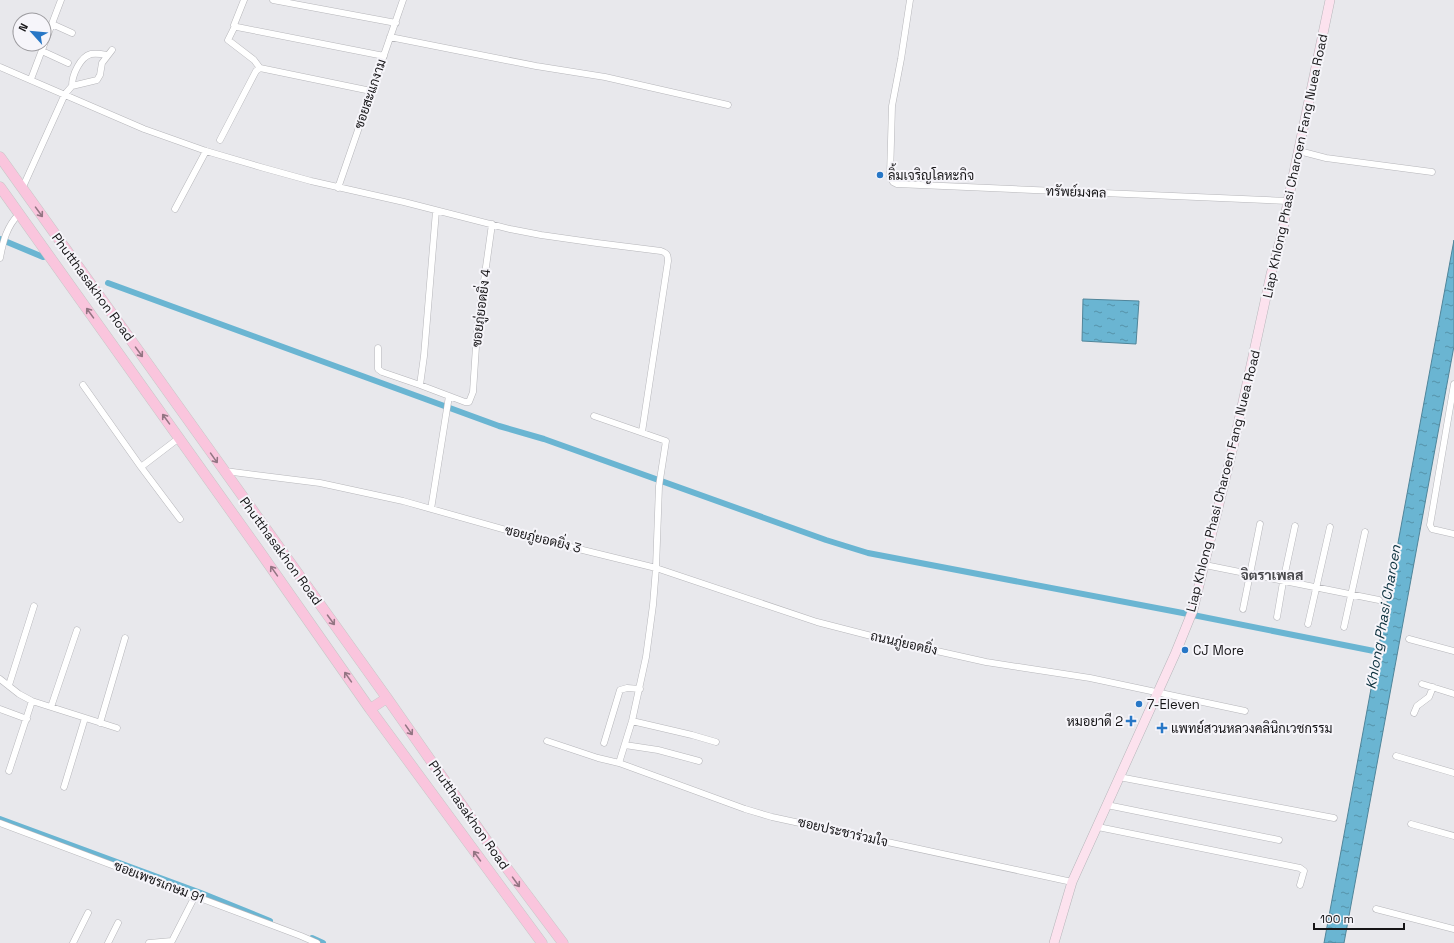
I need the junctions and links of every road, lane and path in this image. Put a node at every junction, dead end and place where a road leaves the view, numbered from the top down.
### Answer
1 (61, 0) edge
2 (244, 0) edge
3 (273, 0) edge
4 (403, 0) edge
5 (910, 0) edge
6 (1330, 0) edge
7 (396, 23) junction
8 (52, 24) joint
9 (235, 26) junction
10 (72, 32) dead end
11 (390, 37) junction
12 (112, 50) dead end
13 (42, 52) edge
14 (44, 52) edge
15 (108, 55) junction
16 (384, 56) junction
17 (68, 63) dead end
18 (0, 67) edge
19 (260, 68) junction
20 (31, 79) junction
21 (72, 86) junction
22 (371, 91) junction
23 (65, 94) junction
24 (728, 105) dead end
25 (220, 140) dead end
26 (206, 151) junction
27 (1298, 151) junction
28 (0, 157) edge
29 (1432, 172) dead end
30 (0, 187) edge
31 (338, 188) junction
32 (22, 189) junction
33 (1288, 201) junction
34 (175, 209) dead end
35 (436, 211) junction
36 (19, 214) junction
37 (492, 224) junction
38 (2, 241) edge
39 (0, 258) edge
40 (378, 348) dead end
41 (1454, 384) edge
42 (83, 385) dead end
43 (420, 385) junction
44 (449, 396) junction
45 (594, 416) dead end
46 (642, 432) junction
47 (180, 438) junction
48 (141, 467) junction
49 (223, 471) junction
50 (431, 508) junction
51 (180, 519) dead end
52 (1260, 524) dead end
53 (1295, 526) dead end
54 (1330, 527) dead end
55 (1365, 532) dead end
56 (1454, 534) edge
57 (1205, 565) junction
58 (656, 568) junction
59 (1250, 575) junction
60 (1283, 582) junction
61 (1315, 588) junction
62 (1351, 595) junction
63 (1379, 600) dead end
64 (34, 606) dead end
65 (1243, 609) dead end
66 (1277, 617) dead end
67 (1308, 624) dead end
68 (1344, 628) dead end
69 (77, 630) dead end
70 (125, 638) dead end
71 (1409, 639) dead end
72 (1454, 651) edge
73 (0, 678) edge
74 (1422, 684) dead end
75 (9, 685) junction
76 (1433, 688) junction
77 (640, 689) junction
78 (1158, 692) junction
79 (1454, 694) edge
80 (387, 698) junction
81 (32, 701) junction
82 (51, 707) junction
83 (0, 709) edge
84 (370, 709) junction
85 (1245, 711) dead end
86 (1414, 713) dead end
87 (27, 718) junction
88 (85, 718) junction
89 (632, 721) junction
90 (100, 723) junction
91 (117, 728) dead end
92 (547, 742) dead end
93 (716, 742) dead end
94 (604, 743) dead end
95 (625, 745) junction
96 (1396, 756) dead end
97 (699, 761) dead end
98 (619, 763) junction
99 (10, 771) dead end
100 (1454, 774) edge
101 (1119, 777) junction
102 (64, 787) dead end
103 (1107, 805) junction
104 (1334, 818) dead end
105 (0, 823) edge
106 (1411, 824) dead end
107 (1098, 826) junction
108 (1454, 836) edge
109 (1279, 840) dead end
110 (1072, 882) junction
111 (1300, 885) dead end
112 (195, 896) junction
113 (1376, 909) dead end
114 (88, 913) dead end
115 (118, 923) dead end
116 (1454, 929) edge
117 (73, 943) edge
118 (108, 943) edge
119 (149, 943) edge
120 (317, 943) edge
121 (542, 943) edge
122 (563, 943) edge
123 (1054, 943) edge

1 - 8 street
2 - 9 street
3 - 7 street
4 - 7 street, ซอยสะแกงาม
5 - 33 street, ทรัพย์มงคล
6 - 27 main road, Liap Khlong Phasi Charoen Fang Nuea Road
7 - 11 street, ซอยสะแกงาม
8 - 10 street
9 - 16 street
9 - 19 street
11 - 16 street, ซอยสะแกงาม
11 - 24 street
12 - 15 street
13 - 20 street
14 - 17 street
15 - 21 street
15 - 21 street
16 - 22 street, ซอยสะแกงาม
18 - 20 street
19 - 22 street
19 - 25 street
20 - 23 street
21 - 23 street
22 - 31 street, ซอยสะแกงาม
23 - 26 street
23 - 32 street
26 - 31 street
26 - 34 street
27 - 29 street
27 - 33 main road, Liap Khlong Phasi Charoen Fang Nuea Road
28 - 32 main road, Phutthasakhon Road
30 - 36 main road, Phutthasakhon Road
31 - 35 street
32 -> 49 main road, Phutthasakhon Road
33 - 57 main road, Liap Khlong Phasi Charoen Fang Nuea Road
35 - 37 street
35 - 43 street
36 - 38 street
47 -> 36 main road, Phutthasakhon Road
37 - 44 street, ซอยภู่ยอดยิ่ง 4
37 - 46 street
38 - 39 street
40 - 43 street
41 - 56 street
42 - 48 street
43 - 44 street
44 - 50 street
45 - 46 street
46 - 58 street
47 - 48 street
84 -> 47 main road, Phutthasakhon Road
48 - 51 street
49 - 50 street, ซอยภู่ยอดยิ่ง 3
49 -> 80 main road, Phutthasakhon Road
50 - 58 street, ซอยภู่ยอดยิ่ง 3
52 - 59 street
53 - 60 street
54 - 61 street
55 - 62 street
57 - 59 street
57 - 78 main road, Liap Khlong Phasi Charoen Fang Nuea Road
58 - 77 street
58 - 78 street, ถนนภู่ยอดยิ่ง
59 - 60 street
59 - 65 street
60 - 61 street
60 - 66 street
61 - 62 street
61 - 67 street
62 - 63 street
62 - 68 street
64 - 75 street
69 - 82 street
70 - 90 street
71 - 72 street
73 - 75 street
74 - 76 street
75 - 81 street
76 - 79 street
76 - 86 street
77 - 89 street
77 - 94 street
78 - 85 street, ถนนภู่ยอดยิ่ง
78 - 101 main road, Liap Khlong Phasi Charoen Fang Nuea Road
80 - 84 main road
80 -> 122 main road, Phutthasakhon Road
81 - 82 street
81 - 87 street
82 - 88 street
83 - 87 street
121 -> 84 main road, Phutthasakhon Road
87 - 99 street
88 - 90 street
88 - 102 street
89 - 93 street
89 - 95 street
90 - 91 street
92 - 98 street, ซอยประชาร่วมใจ
95 - 97 street
95 - 98 street
96 - 100 street
98 - 110 street, ซอยประชาร่วมใจ
101 - 103 main road, Liap Khlong Phasi Charoen Fang Nuea Road
101 - 104 street
103 - 107 main road, Liap Khlong Phasi Charoen Fang Nuea Road
103 - 109 street
105 - 112 street, ซอยเพชรเกษม 91
106 - 108 street
107 - 110 main road, Liap Khlong Phasi Charoen Fang Nuea Road
107 - 111 street
110 - 123 main road, Liap Khlong Phasi Charoen Fang Nuea Road
112 - 119 street
112 - 120 street, ซอยเพชรเกษม 91
113 - 116 street
114 - 117 street
115 - 118 street

